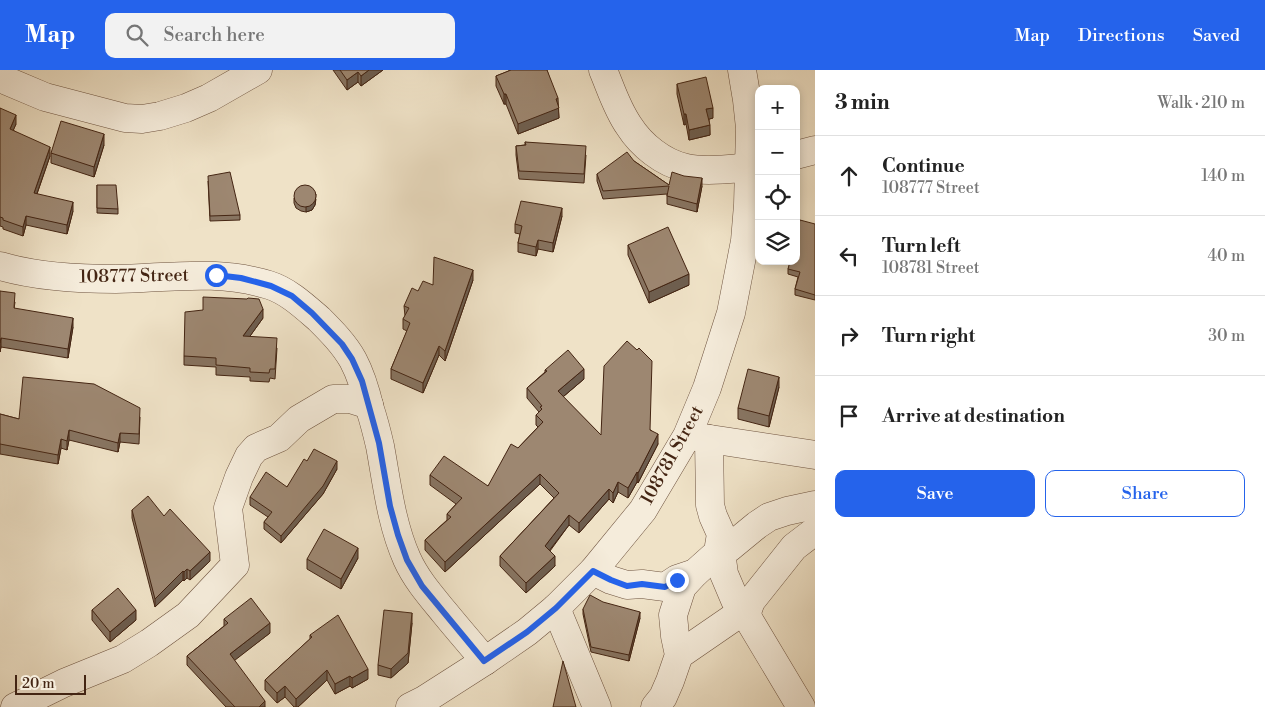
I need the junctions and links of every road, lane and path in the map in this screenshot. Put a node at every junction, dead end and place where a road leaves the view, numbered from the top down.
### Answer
1 (258, 70) edge
2 (603, 70) edge
3 (742, 70) edge
4 (0, 78) edge
5 (815, 150) edge
6 (800, 154) edge
7 (754, 166) edge
8 (0, 266) edge
9 (369, 405) junction
10 (698, 437) junction
11 (815, 455) edge
12 (815, 505) edge
13 (815, 531) edge
14 (721, 552) junction
15 (593, 571) junction
16 (695, 573) junction
17 (556, 608) junction
18 (745, 613) junction
19 (679, 655) junction
20 (484, 661) junction
21 (15, 707) edge
22 (410, 707) edge
23 (597, 707) edge
24 (655, 707) edge
25 (801, 707) edge

1 - 4 street
2 - 7 street
3 - 7 street, 108781 Street
5 - 6 street
7 - 10 street, 108781 Street
8 - 9 street, 108777 Street
9 - 20 street, 108777 Street
9 - 21 street
10 - 11 street
10 - 14 street
10 - 15 street, 108781 Street
12 - 14 street
13 - 18 street
14 - 16 street
14 - 18 street
15 - 16 street
15 - 17 street, 108781 Street
16 - 19 street
17 - 20 street, 108781 Street
17 - 23 street
18 - 19 street
18 - 25 street
19 - 24 street
20 - 22 street, 108781 Street

